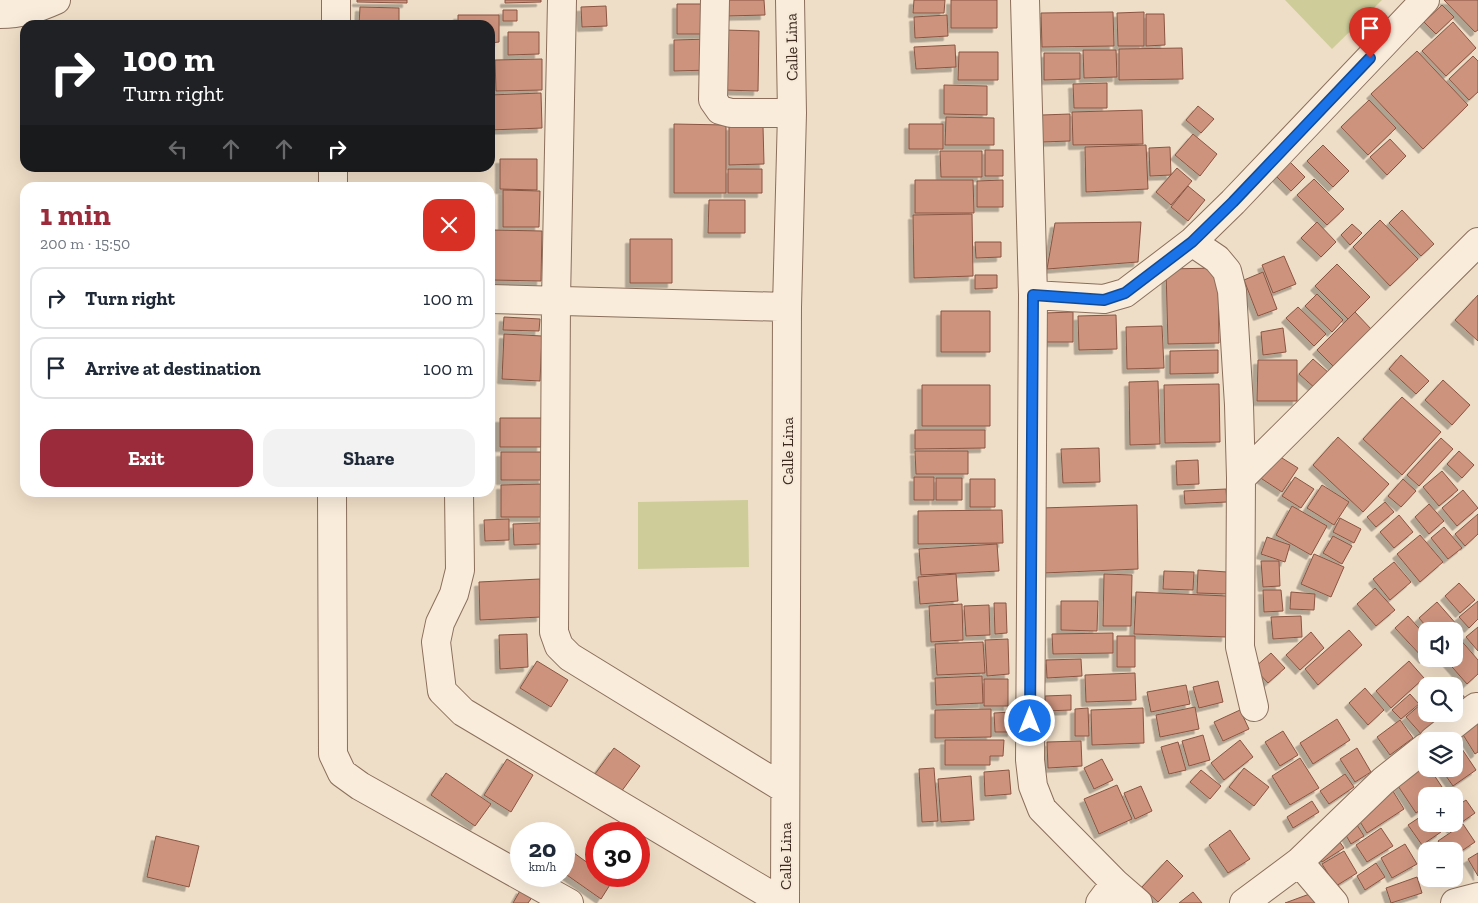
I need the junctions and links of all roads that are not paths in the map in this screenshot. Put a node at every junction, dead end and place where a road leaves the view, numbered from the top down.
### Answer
1 (56, 0) edge
2 (336, 0) edge
3 (562, 0) edge
4 (715, 0) edge
5 (790, 0) edge
6 (1025, 0) edge
7 (1425, 0) edge
8 (0, 14) edge
9 (336, 20) edge
10 (792, 113) junction
11 (1192, 242) junction
12 (1478, 242) edge
13 (1033, 295) junction
14 (495, 299) edge
15 (556, 300) junction
16 (787, 307) junction
17 (1241, 478) junction
18 (332, 497) edge
19 (459, 497) edge
20 (1254, 707) dead end
21 (1476, 707) dead end
22 (1444, 732) edge
23 (1418, 753) edge
24 (785, 789) junction
25 (1299, 862) junction
26 (1107, 893) edge
27 (1478, 897) edge
28 (569, 903) edge
29 (785, 903) edge
30 (1138, 903) edge
31 (1244, 903) edge
32 (1334, 903) edge
33 (1455, 903) edge

1 - 8 street
2 - 9 street
3 - 15 street
4 - 10 street
5 - 10 street, Calle Lina
6 - 13 street
7 - 11 street
10 - 16 street, Calle Lina
11 - 13 street
11 - 17 street
12 - 17 street
13 - 26 street
14 - 15 street
15 - 16 street
15 - 24 street
16 - 24 street, Calle Lina
17 - 20 street
18 - 28 street
19 - 29 street
21 - 22 street
23 - 25 street
24 - 29 street, Calle Lina
25 - 31 street
25 - 32 street
26 - 30 street
27 - 33 street

